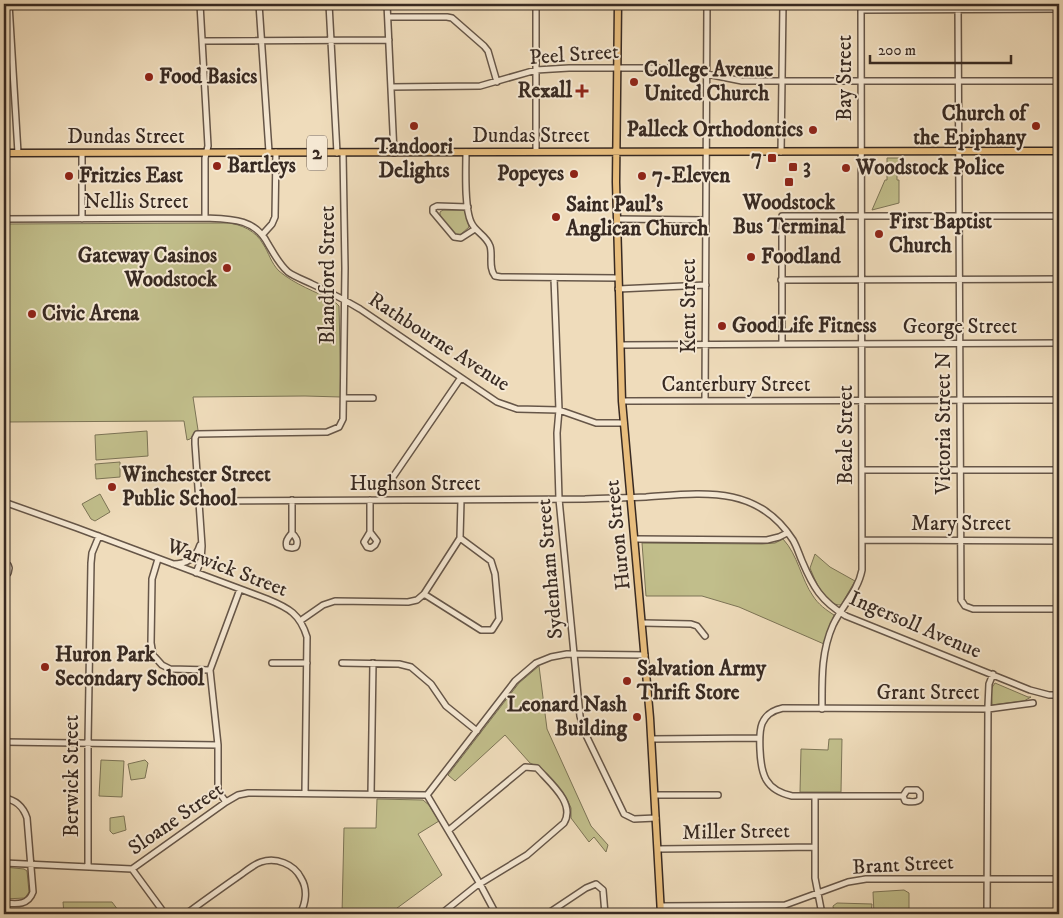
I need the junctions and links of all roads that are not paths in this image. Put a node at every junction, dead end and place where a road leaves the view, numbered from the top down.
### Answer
1 (9, 4) edge
2 (200, 4) edge
3 (259, 4) edge
4 (329, 4) edge
5 (387, 4) edge
6 (536, 4) edge
7 (618, 4) edge
8 (707, 4) edge
9 (783, 4) edge
10 (861, 7) edge
11 (958, 7) edge
12 (1059, 7) edge
13 (388, 17) junction
14 (262, 40) junction
15 (330, 40) junction
16 (389, 40) junction
17 (202, 41) junction
18 (618, 68) junction
19 (536, 70) junction
20 (707, 74) junction
21 (781, 81) junction
22 (861, 81) junction
23 (959, 81) junction
24 (1059, 81) edge
25 (497, 82) junction
26 (391, 87) junction
27 (960, 151) junction
28 (1059, 151) edge
29 (206, 152) junction
30 (272, 152) junction
31 (466, 152) junction
32 (536, 152) junction
33 (617, 152) junction
34 (707, 152) junction
35 (781, 152) junction
36 (861, 152) junction
37 (4, 153) edge
38 (18, 153) junction
39 (82, 153) junction
40 (340, 153) junction
41 (394, 153) junction
42 (468, 206) junction
43 (960, 215) junction
44 (861, 216) junction
45 (1059, 216) edge
46 (205, 218) junction
47 (4, 219) edge
48 (82, 219) junction
49 (616, 219) junction
50 (706, 220) junction
51 (475, 228) junction
52 (263, 234) junction
53 (554, 278) junction
54 (618, 278) junction
55 (1059, 279) edge
56 (781, 280) junction
57 (861, 280) junction
58 (960, 280) junction
59 (706, 286) junction
60 (618, 289) junction
61 (345, 300) junction
62 (960, 343) junction
63 (706, 344) junction
64 (782, 344) junction
65 (862, 344) junction
66 (1059, 344) edge
67 (621, 345) junction
68 (460, 379) junction
69 (344, 398) junction
70 (373, 398) dead end
71 (1059, 400) edge
72 (622, 401) junction
73 (704, 401) junction
74 (862, 401) junction
75 (960, 401) junction
76 (558, 410) junction
77 (624, 423) junction
78 (961, 469) junction
79 (862, 470) junction
80 (1059, 470) edge
81 (631, 498) junction
82 (559, 499) junction
83 (292, 500) junction
84 (370, 500) junction
85 (381, 500) junction
86 (461, 500) junction
87 (199, 501) junction
88 (4, 502) edge
89 (370, 532) dead end
90 (787, 533) junction
91 (292, 534) dead end
92 (99, 536) junction
93 (460, 538) junction
94 (202, 540) junction
95 (635, 540) junction
96 (862, 540) junction
97 (961, 540) junction
98 (1059, 541) edge
99 (158, 559) junction
100 (4, 563) edge
101 (170, 563) junction
102 (196, 573) junction
103 (4, 574) edge
104 (240, 589) junction
105 (424, 594) junction
106 (1059, 609) edge
107 (840, 612) junction
108 (300, 621) junction
109 (643, 623) junction
110 (705, 636) dead end
111 (645, 654) junction
112 (574, 655) junction
113 (272, 662) dead end
114 (307, 663) junction
115 (342, 663) dead end
116 (373, 664) junction
117 (210, 670) junction
118 (993, 674) junction
119 (1059, 695) edge
120 (1034, 704) dead end
121 (822, 709) junction
122 (988, 710) junction
123 (477, 731) junction
124 (760, 738) junction
125 (652, 739) junction
126 (4, 742) edge
127 (88, 742) junction
128 (218, 745) junction
129 (1059, 746) edge
130 (305, 793) junction
131 (371, 794) junction
132 (427, 795) junction
133 (718, 795) dead end
134 (655, 796) junction
135 (815, 796) junction
136 (903, 796) dead end
137 (4, 798) edge
138 (226, 802) junction
139 (1059, 816) edge
140 (656, 818) junction
141 (449, 830) junction
142 (815, 847) junction
143 (658, 849) junction
144 (4, 863) edge
145 (31, 864) junction
146 (88, 867) junction
147 (132, 869) junction
148 (987, 879) junction
149 (1059, 879) edge
150 (480, 884) junction
151 (818, 894) junction
152 (4, 903) edge
153 (661, 906) junction
154 (165, 914) edge
155 (186, 914) edge
156 (300, 914) edge
157 (441, 914) edge
158 (496, 914) edge
159 (547, 914) edge
160 (605, 914) edge
161 (662, 914) edge
162 (822, 914) edge
163 (987, 914) edge
164 (1058, 914) edge

1 - 38 street
2 - 17 street
3 - 14 street
4 - 15 street, Blandford Street
5 - 13 street
6 - 19 street
7 - 18 main road, Huron Street
8 - 20 street, Kent Street
9 - 21 street
10 - 11 street
10 - 22 street, Bay Street
11 - 12 street
11 - 23 street, Victoria Street N
12 - 24 main road
13 - 16 street
13 - 25 street
14 - 15 street
14 - 17 street
14 - 30 street
15 - 16 street
15 - 40 street, Blandford Street
16 - 26 street
17 - 29 street
18 - 19 street, Peel Street
18 - 20 street, Peel Street
18 - 33 main road, Huron Street
19 - 25 street, Peel Street
19 - 32 street
20 - 21 street, Peel Street
20 - 34 street, Kent Street
21 - 22 street, Peel Street
21 - 35 street
22 - 23 street, Peel Street
22 - 36 street, Bay Street
23 - 24 street, Peel Street
23 - 27 street, Victoria Street N
24 - 28 main road
25 - 26 street, Peel Street
26 - 41 street
27 - 28 main road, Dundas Street / 2
27 - 36 main road, Dundas Street / 2
27 - 43 street, Victoria Street N
28 - 45 main road
29 - 30 main road, Dundas Street / 2
29 - 39 main road, Dundas Street / 2
29 - 46 street
30 - 40 main road, Dundas Street / 2
30 - 52 street
31 - 32 main road, Dundas Street / 2
31 - 41 main road, Dundas Street / 2
31 - 42 street
32 - 33 main road, Dundas Street / 2
33 - 34 main road, Dundas Street / 2
33 - 49 main road, Huron Street
34 - 35 main road, Dundas Street / 2
34 - 50 street, Kent Street
35 - 36 main road, Dundas Street / 2
36 - 44 street, Beale Street
37 - 38 main road, Dundas Street / 2
38 - 39 main road, Dundas Street / 2
39 - 48 street
40 - 41 main road, Dundas Street / 2
40 - 61 street, Blandford Street
42 - 51 street
42 - 51 street
43 - 44 street
43 - 45 street
43 - 58 street, Victoria Street N
44 - 56 street
44 - 57 street, Beale Street
45 - 55 main road
46 - 48 street, Nellis Street
46 - 52 street, Nellis Street
47 - 48 street, Nellis Street
49 - 50 street
49 - 54 main road, Huron Street
50 - 59 street, Kent Street
51 - 53 street
52 - 61 street, Rathbourne Avenue
53 - 54 street
53 - 76 street, Sydenham Street
54 - 60 main road, Huron Street
55 - 58 street
55 - 66 main road
56 - 57 street
56 - 64 street
57 - 58 street
57 - 65 street, Beale Street
58 - 62 street, Victoria Street N
59 - 60 street
59 - 63 street, Kent Street
60 - 67 main road, Huron Street
61 - 68 street, Rathbourne Avenue
61 - 69 street, Blandford Street
62 - 65 street, George Street
62 - 66 street, George Street
62 - 75 street, Victoria Street N
63 - 64 street, George Street
63 - 67 street, George Street
63 - 73 street, Kent Street
64 - 65 street, George Street
65 - 74 street, Beale Street
66 - 71 main road
67 - 72 main road, Huron Street
68 - 76 street, Rathbourne Avenue
68 - 85 street
69 - 70 street
69 - 87 street, Blandford Street
71 - 75 street, Canterbury Street
71 - 80 main road
72 - 73 street, Canterbury Street
72 - 77 main road, Huron Street
73 - 74 street, Canterbury Street
74 - 75 street, Canterbury Street
74 - 79 street, Beale Street
75 - 78 street, Victoria Street N
76 - 77 street, Rathbourne Avenue
76 - 82 street, Sydenham Street
77 - 81 main road, Huron Street
78 - 79 street
78 - 80 street
78 - 97 street, Victoria Street N
79 - 96 street, Beale Street
80 - 98 main road
81 - 82 street, Hughson Street
81 - 90 street, Ingersoll Avenue
81 - 95 main road, Huron Street
82 - 86 street, Hughson Street
82 - 112 street, Sydenham Street
83 - 84 street, Hughson Street
83 - 87 street, Hughson Street
83 - 91 street
84 - 85 street, Hughson Street
84 - 89 street
85 - 86 street, Hughson Street
86 - 93 street
87 - 94 street
88 - 92 street, Warwick Street
90 - 95 street
90 - 107 street, Ingersoll Avenue
92 - 99 street, Warwick Street
92 - 127 street, Berwick Street
93 - 105 street
93 - 105 street
94 - 101 street
94 - 102 street
95 - 109 main road, Huron Street
96 - 97 street, Mary Street
96 - 107 street, Beale Street
97 - 98 street, Mary Street
97 - 106 street, Victoria Street N
98 - 106 main road
99 - 101 street, Warwick Street
99 - 117 street
100 - 103 street
101 - 102 street, Warwick Street
102 - 104 street, Warwick Street
104 - 108 street, Warwick Street
104 - 117 street
105 - 108 street
106 - 119 main road
107 - 118 street, Ingersoll Avenue
107 - 121 street, Beale Street
108 - 114 street, Warwick Street
109 - 110 street
109 - 111 main road, Huron Street
111 - 112 street
111 - 125 main road, Huron Street
112 - 123 street
112 - 140 street, Sydenham Street
113 - 114 street
114 - 130 street, Warwick Street
115 - 116 street
116 - 123 street
116 - 131 street
117 - 128 street
118 - 119 street, Ingersoll Avenue
118 - 122 street
119 - 129 main road
120 - 122 street, Grant Street
121 - 122 street, Grant Street
121 - 124 street, Grant Street
122 - 148 street
123 - 132 street
124 - 125 street
124 - 135 street
125 - 134 main road, Huron Street
126 - 127 street
127 - 128 street
127 - 146 street, Berwick Street
128 - 138 street
129 - 139 main road
130 - 131 street, Sloane Street
130 - 138 street, Sloane Street
131 - 132 street, Sloane Street
132 - 141 street
133 - 134 street
134 - 140 main road, Huron Street
135 - 136 street
135 - 142 street
137 - 145 street
138 - 147 street, Sloane Street
139 - 149 main road
140 - 143 main road, Huron Street
141 - 150 street
141 - 150 street
142 - 143 street, Miller Street
142 - 151 street
143 - 153 main road, Huron Street
144 - 145 street, Sloane Street
145 - 146 street, Sloane Street
145 - 152 street
146 - 147 street, Sloane Street
147 - 154 street
148 - 149 street, Brant Street
148 - 151 street, Brant Street
148 - 163 street
149 - 164 main road
150 - 157 street
150 - 158 street
151 - 153 street, Brant Street
151 - 162 street
153 - 161 main road, Huron Street
155 - 156 street
159 - 160 street

